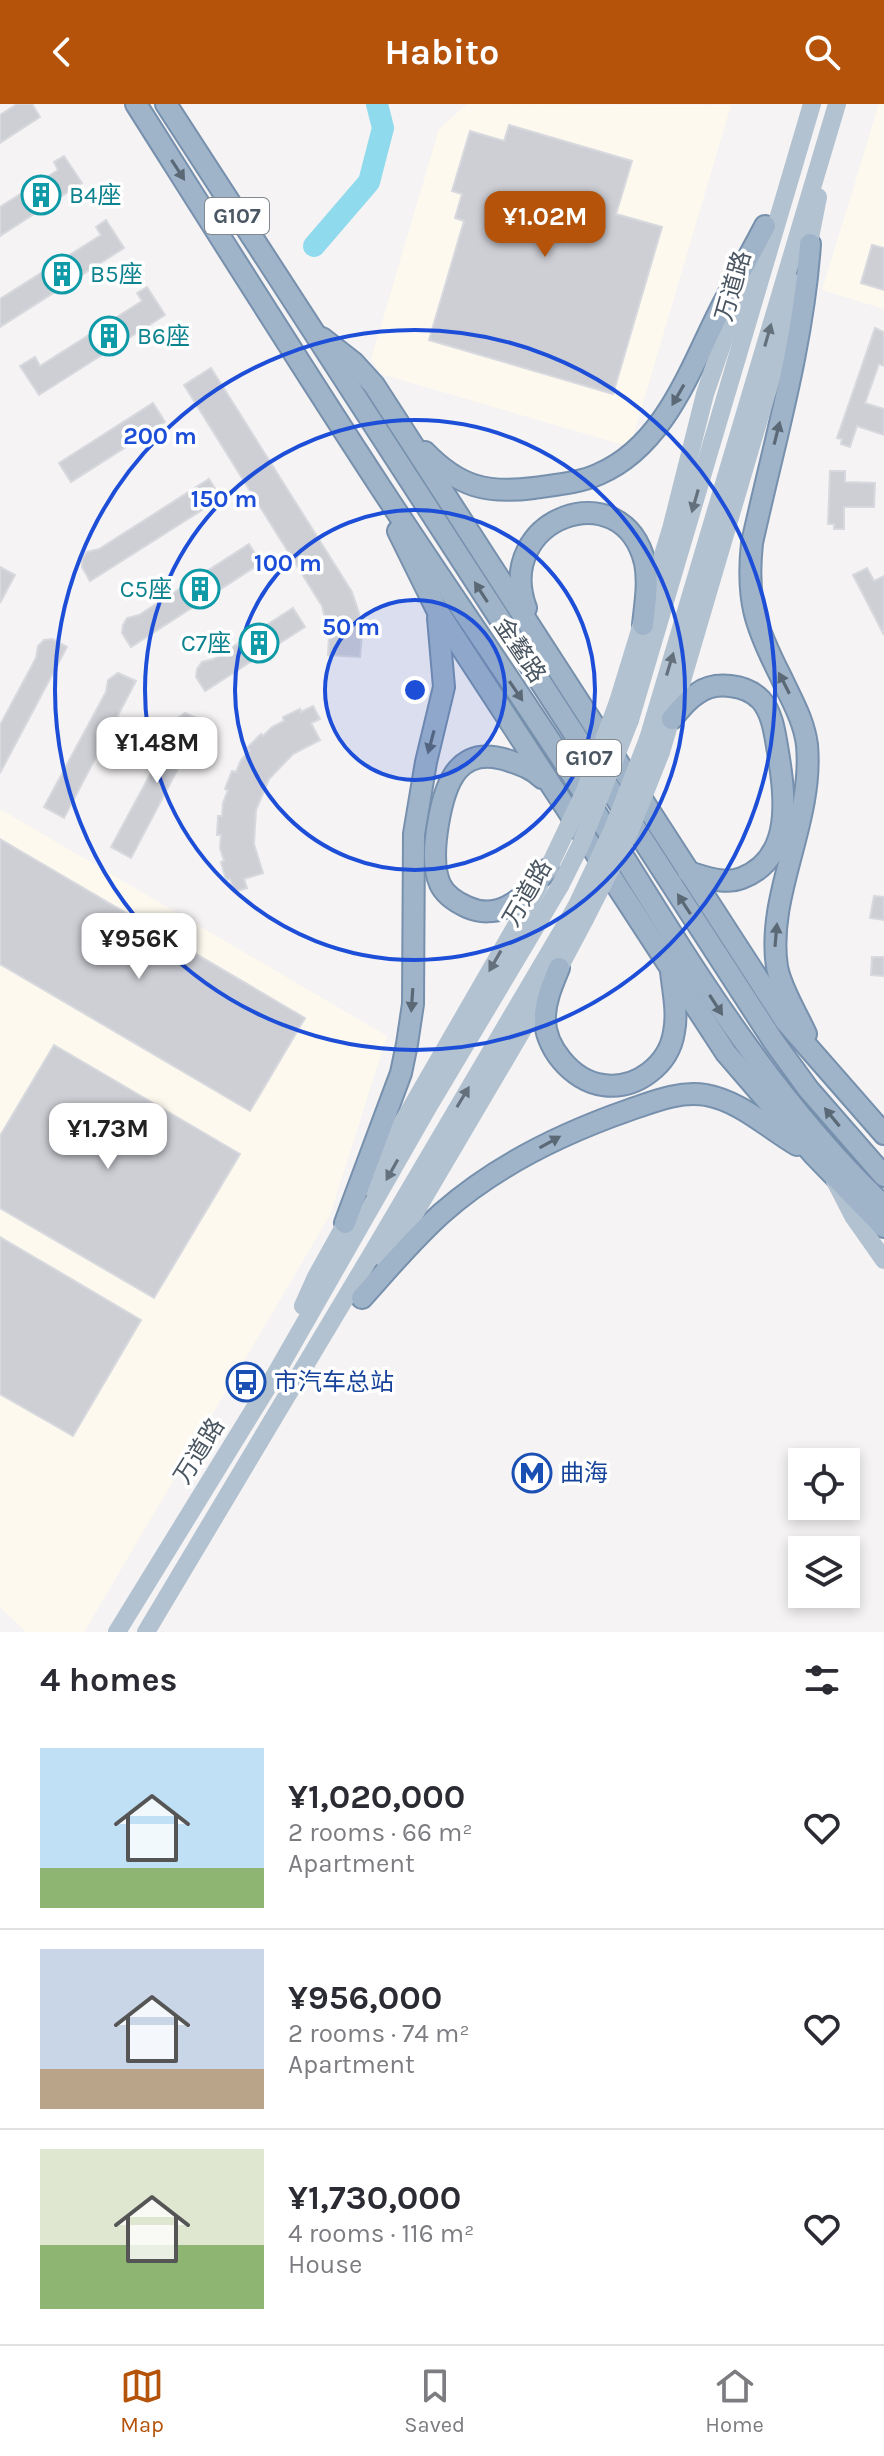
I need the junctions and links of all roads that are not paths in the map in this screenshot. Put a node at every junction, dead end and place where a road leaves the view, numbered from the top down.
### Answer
1 (136, 104) edge
2 (166, 104) edge
3 (812, 104) edge
4 (837, 104) edge
5 (796, 158) junction
6 (820, 158) junction
7 (765, 226) junction
8 (810, 244) junction
9 (309, 328) junction
10 (397, 423) junction
11 (380, 486) junction
12 (437, 610) junction
13 (643, 625) junction
14 (536, 634) junction
15 (672, 719) junction
16 (654, 746) junction
17 (552, 789) junction
18 (688, 872) junction
19 (554, 878) junction
20 (580, 913) junction
21 (671, 967) junction
22 (559, 968) junction
23 (817, 1060) junction
24 (884, 1134) edge
25 (814, 1155) junction
26 (830, 1172) junction
27 (884, 1176) edge
28 (884, 1206) edge
29 (345, 1223) junction
30 (884, 1227) edge
31 (884, 1260) edge
32 (362, 1298) junction
33 (275, 1375) junction
34 (296, 1381) junction
35 (118, 1628) edge
36 (146, 1632) edge

1 -> 11 highway, 金鳌路 / G107
2 - 9 highway, 金鳌路 / G107
3 - 5 main road, 万道路
4 - 6 main road, 万道路
5 - 7 main road
5 -> 19 main road, 万道路, bridge
6 - 8 main road
16 -> 6 main road, 万道路
7 -> 10 highway
7 - 13 main road
8 - 15 main road
23 -> 8 highway
9 - 10 highway
27 -> 9 highway, 金鳌路 / G107
10 - 14 highway
11 - 12 highway
11 -> 28 highway, 金鳌路 / G107
12 - 17 highway
12 -> 29 highway
13 - 14 highway
13 - 19 main road, bridge
14 - 18 highway
15 - 16 main road
15 - 18 highway
16 - 20 main road, 万道路, bridge
17 - 19 highway
17 - 21 highway
18 - 23 highway
19 -> 29 main road
19 -> 33 main road, 万道路
20 - 22 main road
34 -> 20 main road, 万道路
21 - 22 highway
21 - 25 highway
22 - 32 main road
23 - 24 highway
25 - 26 highway
32 -> 25 highway
26 - 30 highway
26 - 31 main road
29 - 33 main road
32 - 34 main road
33 - 35 main road, 万道路
34 - 36 main road, 万道路

